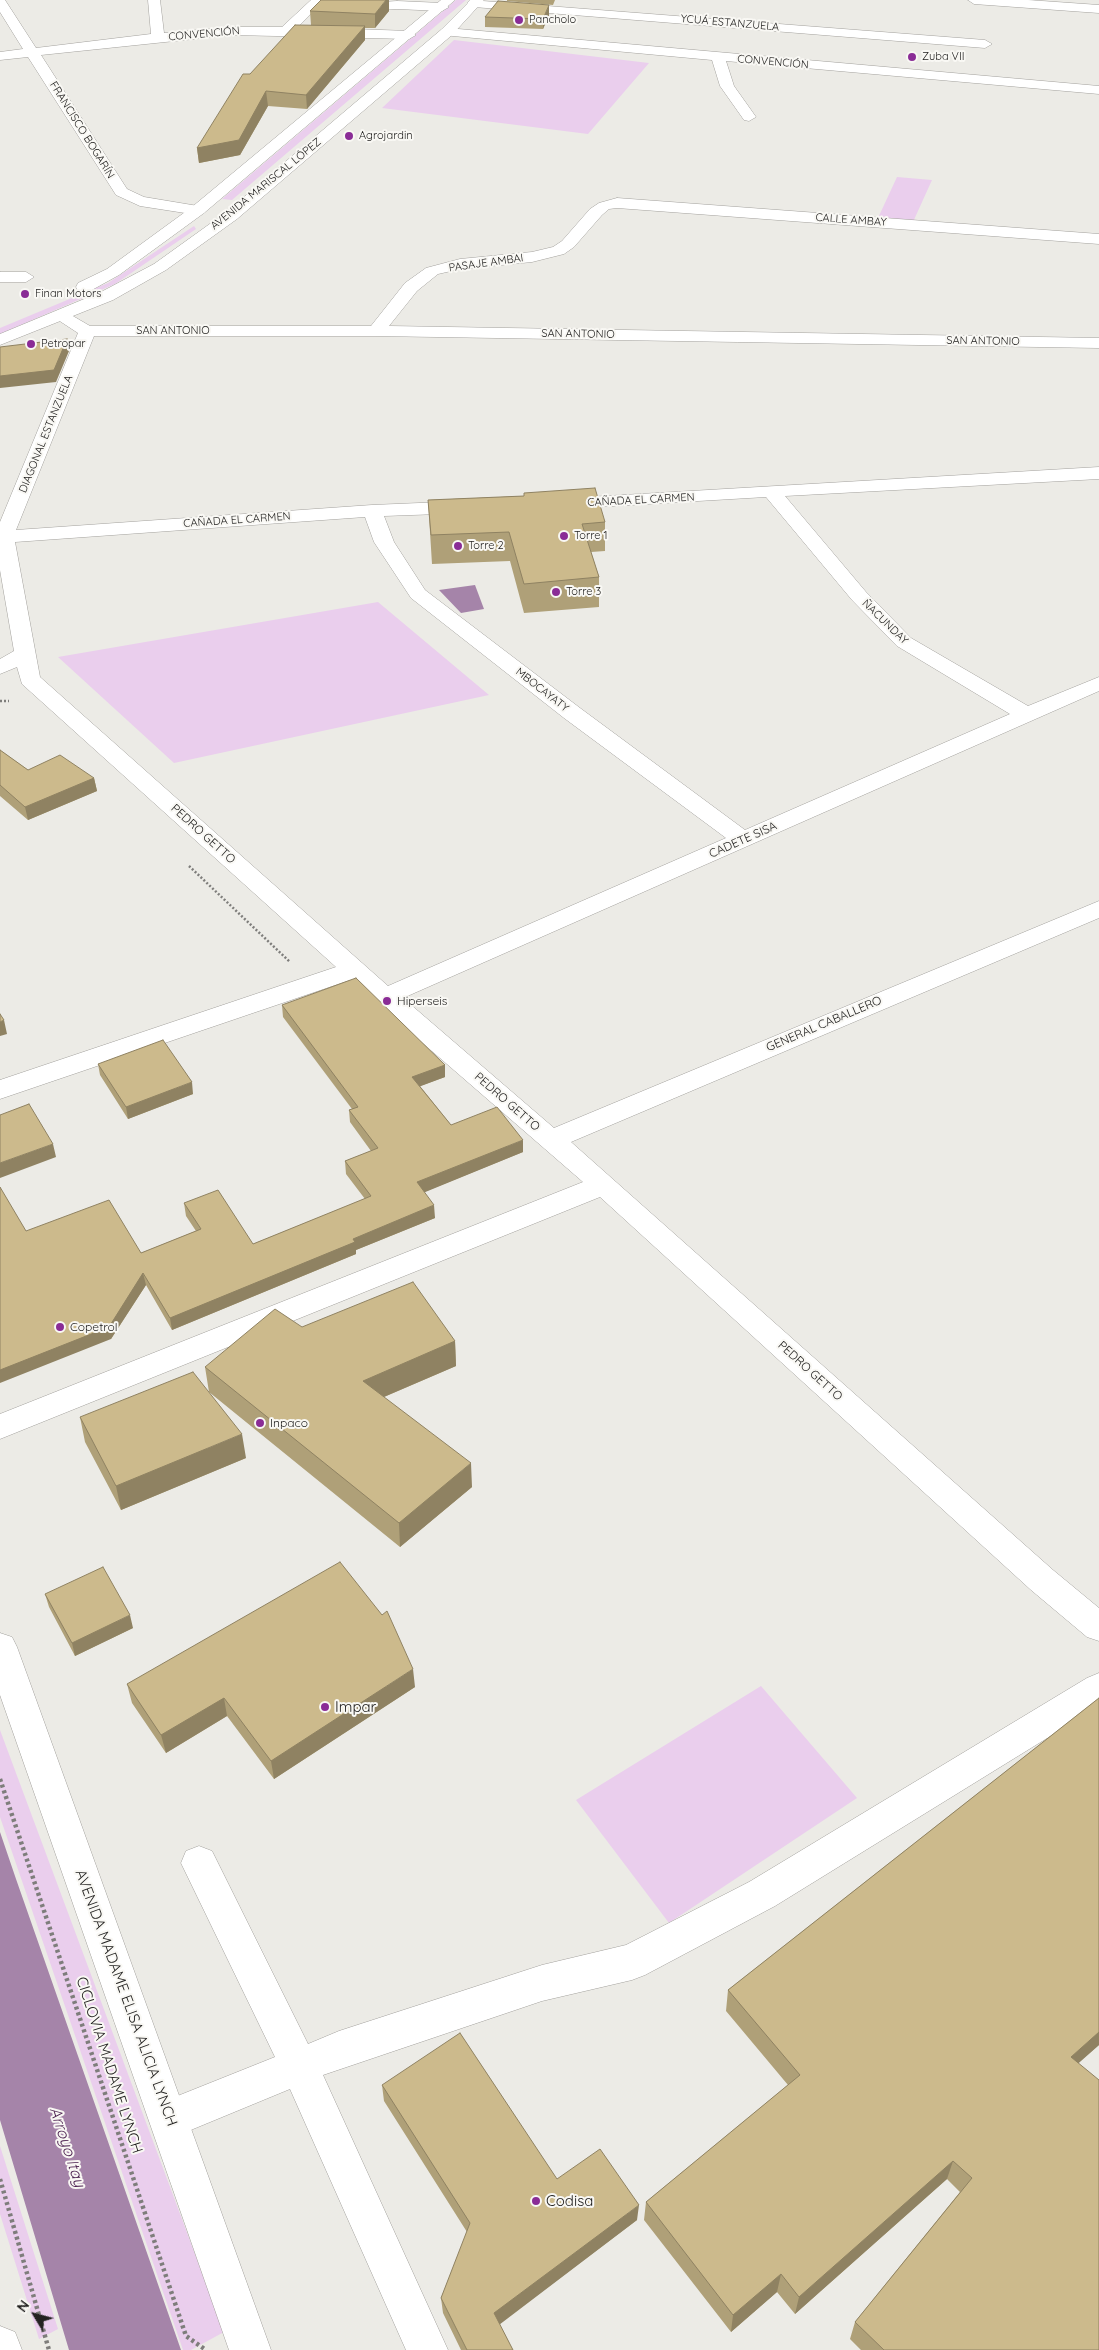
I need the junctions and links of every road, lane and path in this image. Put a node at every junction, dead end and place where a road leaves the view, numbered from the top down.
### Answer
1 (154, 0) edge
2 (318, 0) edge
3 (523, 0) edge
4 (541, 0) edge
5 (974, 0) edge
6 (0, 2) edge
7 (481, 2) edge
8 (580, 2) dead end
9 (446, 3) edge
10 (346, 8) edge
11 (1099, 9) edge
12 (287, 30) junction
13 (447, 32) junction
14 (409, 35) junction
15 (158, 38) junction
16 (985, 44) dead end
17 (33, 52) junction
18 (0, 56) edge
19 (718, 58) junction
20 (1099, 90) edge
21 (749, 117) dead end
22 (604, 206) joint
23 (198, 210) junction
24 (1099, 238) edge
25 (26, 277) dead end
26 (0, 278) edge
27 (60, 316) junction
28 (0, 324) edge
29 (88, 330) junction
30 (376, 331) junction
31 (0, 340) edge
32 (1099, 343) edge
33 (1099, 473) edge
34 (772, 493) junction
35 (541, 504) edge
36 (481, 507) edge
37 (372, 511) junction
38 (2, 533) edge
39 (24, 654) junction
40 (0, 668) edge
41 (1099, 683) edge
42 (0, 700) edge
43 (15, 701) dead end
44 (1028, 715) junction
45 (744, 840) junction
46 (187, 864) dead end
47 (1099, 909) edge
48 (294, 966) dead end
49 (354, 970) junction
50 (386, 996) junction
51 (0, 1090) edge
52 (550, 1140) junction
53 (604, 1185) junction
54 (0, 1427) edge
55 (1099, 1627) edge
56 (0, 1647) edge
57 (1099, 1688) edge
58 (0, 1779) edge
59 (199, 1863) dead end
60 (299, 2066) junction
61 (169, 2119) junction
62 (0, 2179) edge
63 (49, 2350) edge
64 (206, 2350) edge
65 (250, 2350) edge
66 (427, 2350) edge

1 - 15 main road
2 - 12 main road
3 - 7 main road
4 - 8 main road
5 - 11 main road
6 - 17 main road, FRANCISCO BOGARÍN
7 - 13 main road, AVENIDA MARISCAL LÓPEZ
7 - 16 main road, YCUÁ ESTANZUELA
9 - 10 main road
9 - 14 main road, AVENIDA MARISCAL LÓPEZ
12 - 14 main road, CONVENCIÓN
12 - 15 main road, CONVENCIÓN
13 - 19 main road, CONVENCIÓN
13 - 27 main road, AVENIDA MARISCAL LÓPEZ
14 - 23 main road, AVENIDA MARISCAL LÓPEZ
15 - 17 main road, CONVENCIÓN
17 - 18 main road, CONVENCIÓN
17 - 23 main road, FRANCISCO BOGARÍN
19 - 20 main road, CONVENCIÓN
19 - 21 main road
22 - 24 main road, CALLE AMBAY
22 - 30 main road, PASAJE AMBAI
23 - 28 main road, AVENIDA MARISCAL LÓPEZ
25 - 26 main road
27 - 29 main road, SAN ANTONIO
27 - 31 main road, AVENIDA MARISCAL LÓPEZ
29 - 30 main road, SAN ANTONIO
29 - 38 main road, DIAGONAL ESTANZUELA
30 - 32 main road, SAN ANTONIO
33 - 34 main road, CAÑADA EL CARMEN
34 - 35 main road, CAÑADA EL CARMEN
34 - 44 main road, ÑACUNDAY
36 - 37 main road, CAÑADA EL CARMEN
37 - 38 main road, CAÑADA EL CARMEN
37 - 45 main road, MBOCAYATY
38 - 39 main road, PEDRO GETTO
39 - 40 main road
39 - 49 main road, PEDRO GETTO
41 - 44 main road, CADETE SISA
42 - 43 path
44 - 45 main road, CADETE SISA
45 - 50 main road, CADETE SISA
46 - 48 path
47 - 52 main road, GENERAL CABALLERO
49 - 50 main road, PEDRO GETTO
49 - 51 main road
50 - 52 main road, PEDRO GETTO
52 - 53 main road, PEDRO GETTO
53 - 54 main road
53 - 55 main road, PEDRO GETTO
56 - 61 main road, AVENIDA MADAME ELISA ALICIA LYNCH
57 - 60 main road
58 - 64 path, CICLOVIA MADAME LYNCH
59 - 60 main road
60 - 61 main road
60 - 66 main road
61 - 65 main road, AVENIDA MADAME ELISA ALICIA LYNCH
62 - 63 path

